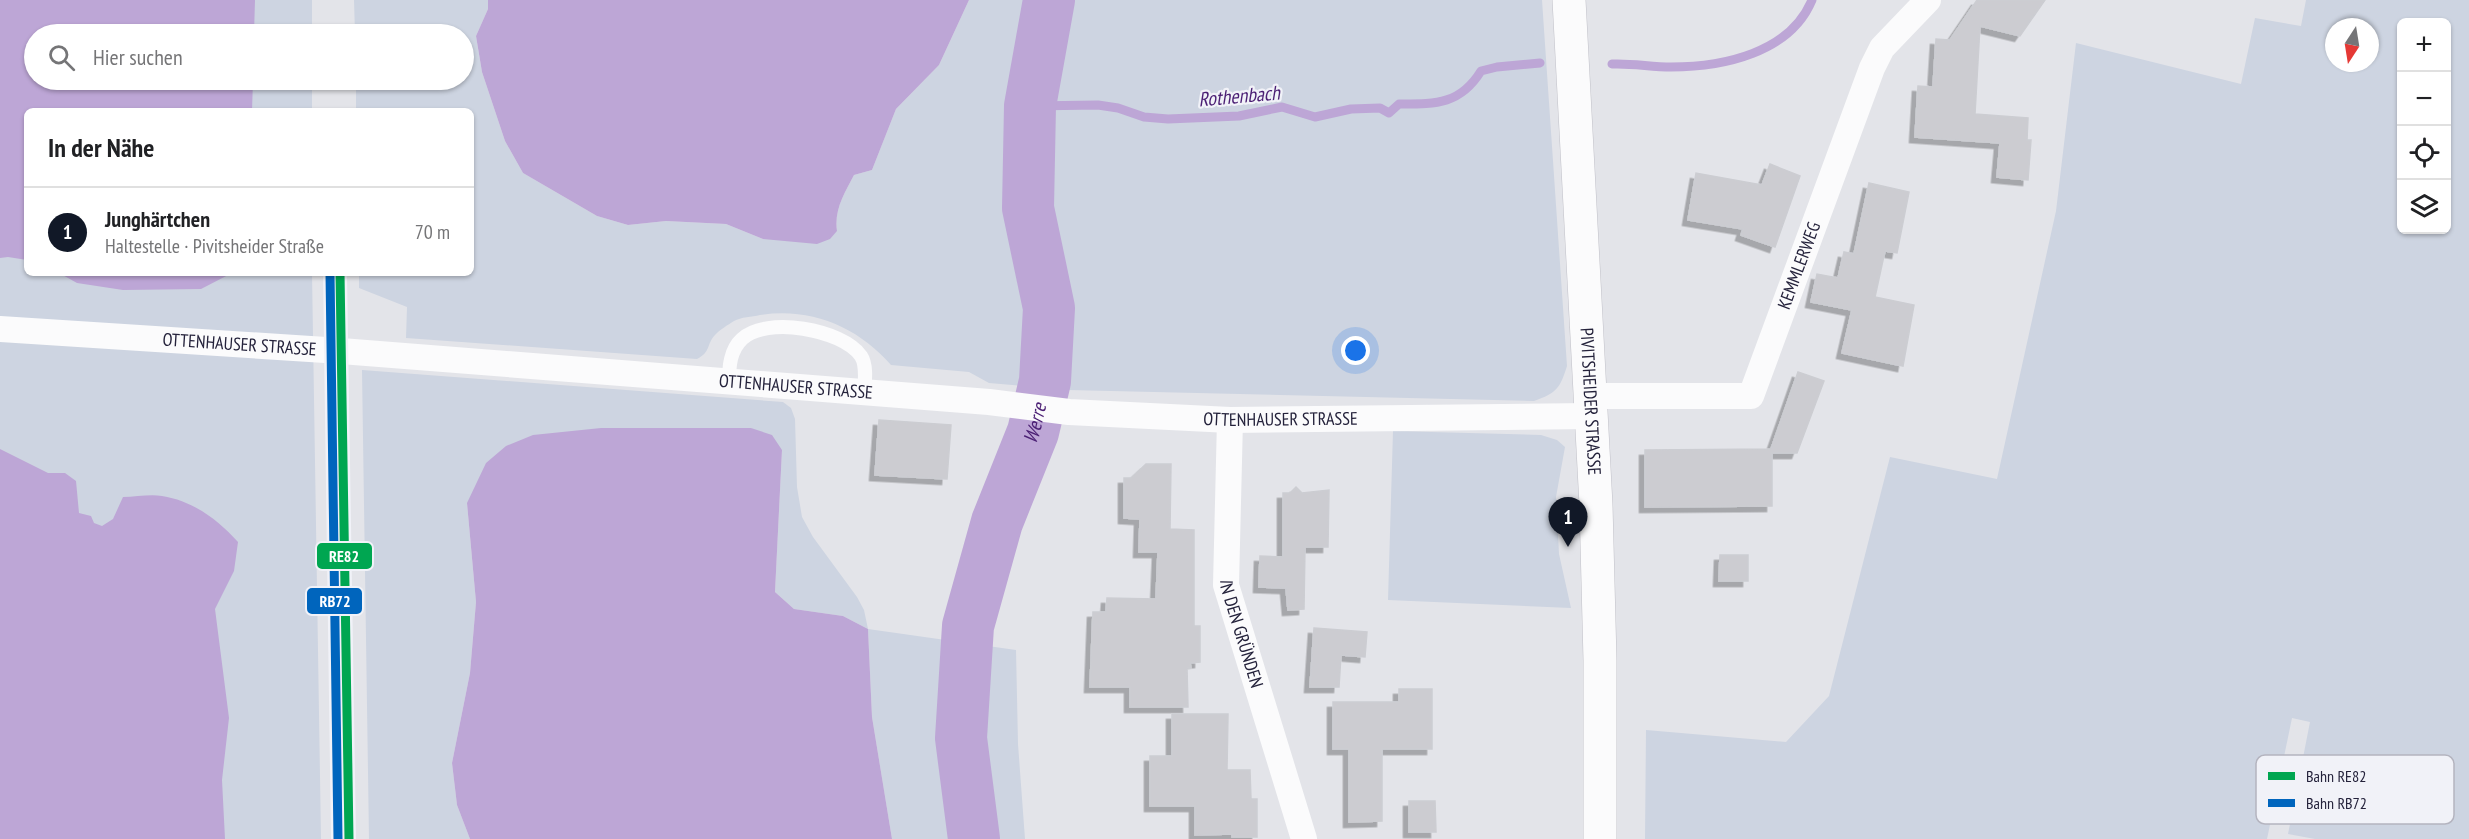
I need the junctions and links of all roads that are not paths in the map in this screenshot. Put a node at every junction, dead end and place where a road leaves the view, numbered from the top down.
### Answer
1 (1569, 0) edge
2 (1928, 0) edge
3 (0, 329) edge
4 (729, 382) junction
5 (864, 392) junction
6 (1591, 406) junction
7 (1230, 420) junction
8 (1304, 839) edge
9 (1600, 839) edge

1 - 6 main road, PIVITSHEIDER STRASSE
2 - 6 street, KEMMLERWEG
3 - 4 street, OTTENHAUSER STRASSE
4 - 5 street, OTTENHAUSER STRASSE
4 - 5 lane
5 - 7 street, OTTENHAUSER STRASSE
6 - 7 street, OTTENHAUSER STRASSE
6 - 9 main road, PIVITSHEIDER STRASSE
7 - 8 street, IN DEN GRÜNDEN

